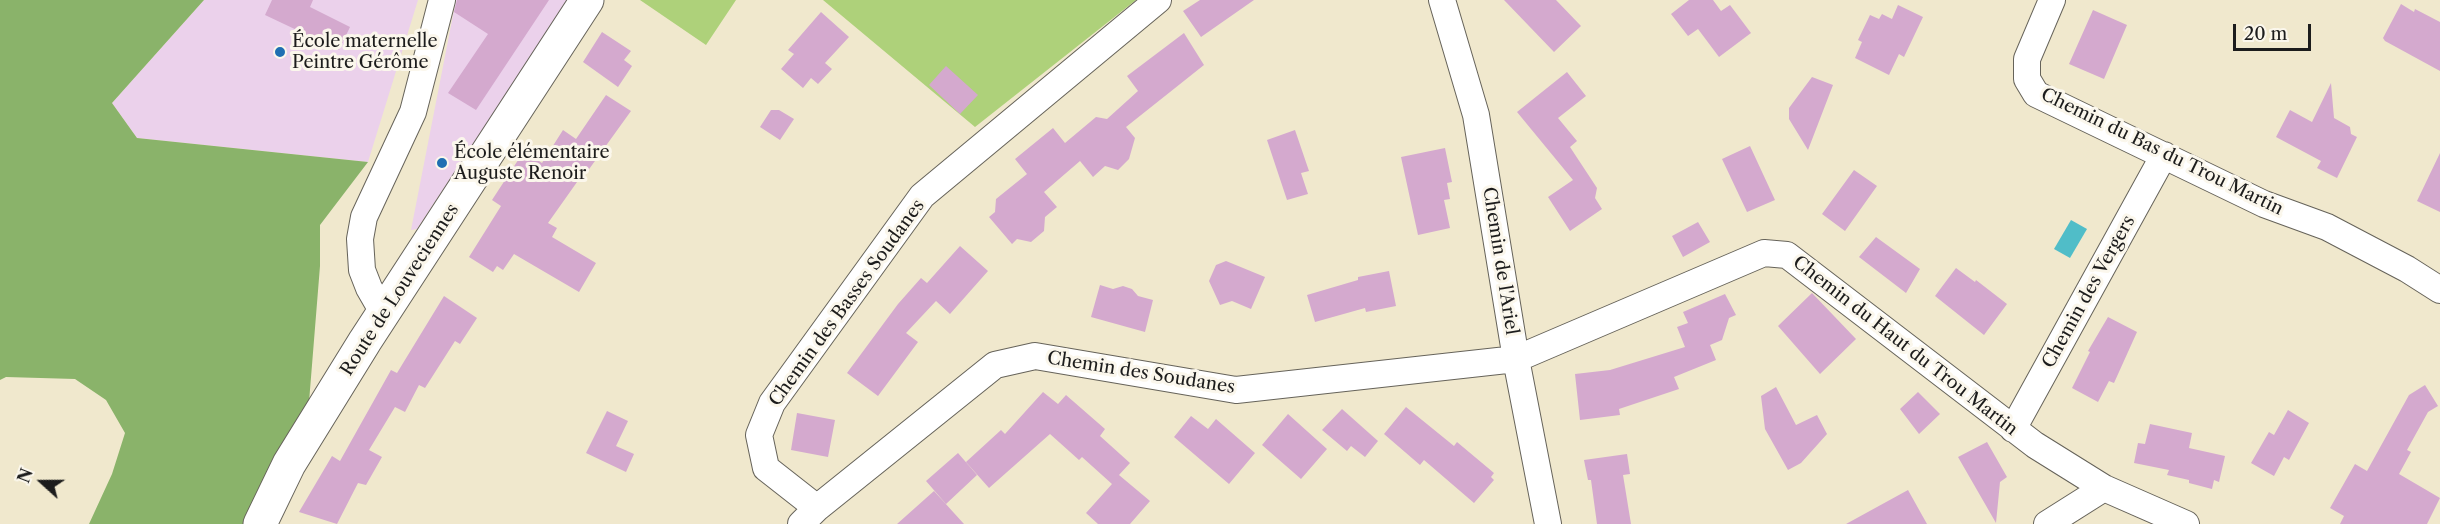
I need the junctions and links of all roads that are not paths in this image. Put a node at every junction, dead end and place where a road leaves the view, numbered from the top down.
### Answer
1 (442, 0) edge
2 (587, 0) edge
3 (1158, 0) edge
4 (1442, 0) edge
5 (2052, 0) edge
6 (2164, 155) junction
7 (2440, 290) edge
8 (384, 314) junction
9 (1516, 359) junction
10 (2013, 429) junction
11 (2104, 488) junction
12 (808, 516) edge
13 (260, 524) edge
14 (1548, 524) edge
15 (2047, 524) edge
16 (2186, 524) edge

1 - 8 street
2 - 8 street, Route de Louveciennes
3 - 12 street, Chemin des Basses Soudanes
4 - 9 street, Chemin de l'Ariel
5 - 6 street, Chemin du Bas du Trou Martin
6 - 7 street, Chemin du Bas du Trou Martin
6 - 10 street, Chemin des Vergers
8 - 13 street, Route de Louveciennes
9 - 10 street, Chemin du Haut du Trou Martin
9 - 12 street, Chemin des Soudanes
9 - 14 street, Chemin de l'Ariel
10 - 11 street, Chemin du Haut du Trou Martin
11 - 15 street
11 - 16 street, Chemin du Haut du Trou Martin

